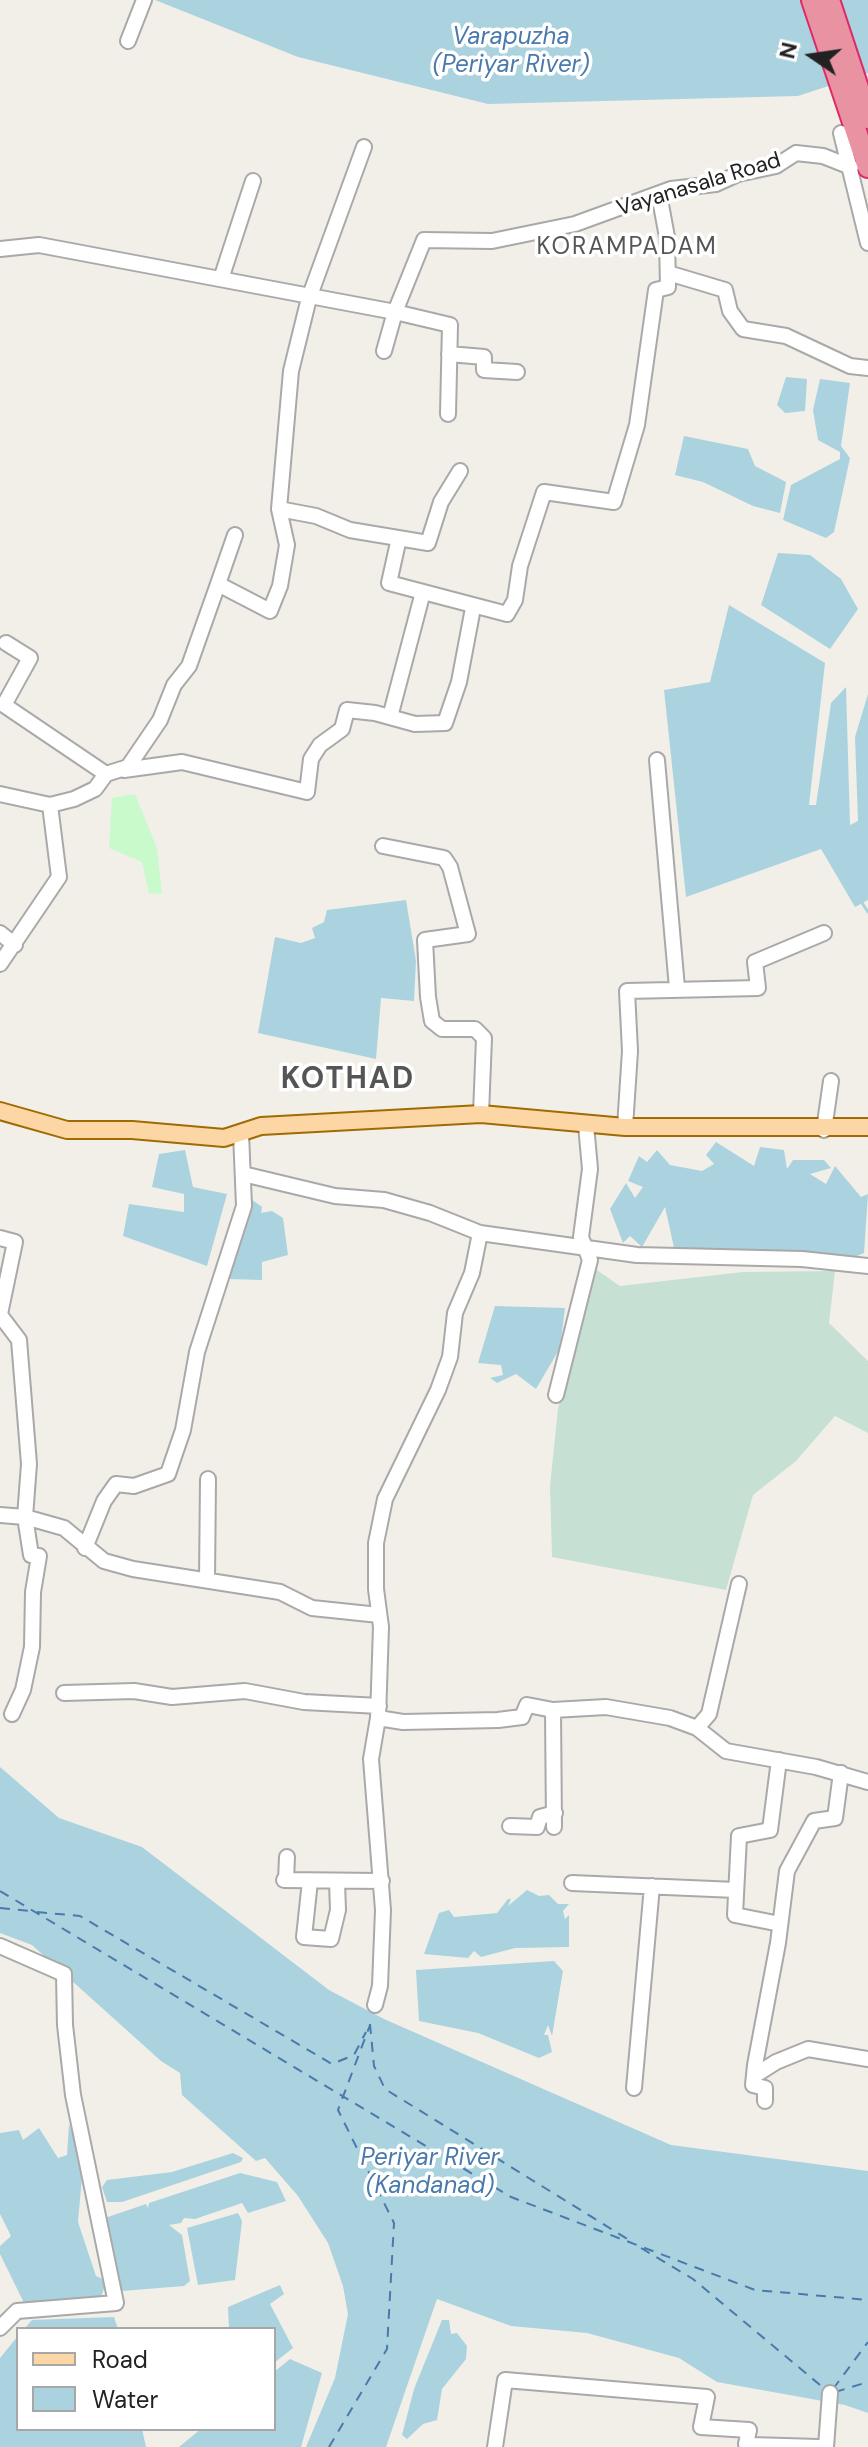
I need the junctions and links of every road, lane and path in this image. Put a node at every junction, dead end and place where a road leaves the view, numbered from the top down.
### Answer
1 (144, 0) edge
2 (812, 0) edge
3 (829, 0) edge
4 (128, 41) dead end
5 (859, 107) edge
6 (841, 133) dead end
7 (364, 147) dead end
8 (856, 167) edge
9 (253, 181) dead end
10 (659, 194) junction
11 (868, 243) edge
12 (0, 249) edge
13 (668, 273) junction
14 (221, 279) junction
15 (309, 298) junction
16 (395, 312) junction
17 (384, 351) dead end
18 (449, 354) junction
19 (868, 368) edge
20 (517, 372) dead end
21 (448, 414) dead end
22 (460, 471) dead end
23 (279, 509) junction
24 (235, 535) dead end
25 (399, 538) junction
26 (218, 584) junction
27 (423, 592) junction
28 (473, 608) junction
29 (6, 643) dead end
30 (1, 709) edge
31 (390, 717) junction
32 (657, 760) dead end
33 (123, 771) junction
34 (106, 774) junction
35 (0, 794) edge
36 (50, 805) junction
37 (383, 846) dead end
38 (0, 933) edge
39 (824, 933) dead end
40 (15, 945) junction
41 (0, 964) edge
42 (677, 988) junction
43 (831, 1081) dead end
44 (0, 1111) edge
45 (481, 1114) junction
46 (586, 1125) junction
47 (625, 1127) junction
48 (868, 1127) edge
49 (824, 1130) junction
50 (241, 1133) junction
51 (243, 1174) junction
52 (480, 1233) junction
53 (0, 1238) edge
54 (587, 1247) junction
55 (868, 1266) edge
56 (0, 1315) edge
57 (556, 1395) dead end
58 (208, 1479) dead end
59 (0, 1515) edge
60 (25, 1517) junction
61 (85, 1548) junction
62 (207, 1580) junction
63 (739, 1584) dead end
64 (379, 1615) junction
65 (64, 1693) dead end
66 (553, 1710) junction
67 (378, 1712) junction
68 (12, 1714) dead end
69 (697, 1728) junction
70 (779, 1760) junction
71 (841, 1773) junction
72 (868, 1782) edge
73 (510, 1826) dead end
74 (287, 1857) dead end
75 (310, 1881) junction
76 (382, 1881) junction
77 (337, 1882) junction
78 (572, 1883) dead end
79 (652, 1886) junction
80 (736, 1890) junction
81 (780, 1924) junction
82 (0, 1946) edge
83 (375, 2005) dead end
84 (868, 2059) edge
85 (754, 2076) junction
86 (634, 2088) dead end
87 (765, 2101) dead end
88 (0, 2328) edge
89 (830, 2393) dead end
90 (495, 2447) edge
91 (818, 2447) edge
92 (826, 2447) edge

1 - 4 street
2 - 5 highway
3 - 5 highway
5 - 8 highway
6 - 8 street
7 - 15 street
8 - 10 street, Vayanasala Road
8 - 11 street
9 - 14 street
10 - 13 street
10 - 16 street, Vayanasala Road
12 - 14 street
13 - 19 street
13 - 28 street
14 - 15 street
15 - 16 street
15 - 23 street
16 - 17 street
16 - 18 street
18 - 20 street
18 - 21 street
22 - 25 street
23 - 25 street
23 - 26 street
24 - 26 street
25 - 27 street
26 - 33 street
27 - 28 street
27 - 31 street
28 - 31 street
29 - 30 street
30 - 34 street
31 - 33 street
32 - 42 street
33 - 34 street
34 - 36 street
35 - 36 street
36 - 40 street
37 - 45 street
38 - 40 street
39 - 42 street
40 - 41 street
42 - 47 street
43 - 49 street
44 - 50 main road
45 - 46 main road
45 - 50 main road
46 - 47 main road
46 - 54 street
47 - 49 main road
48 - 49 main road
50 - 51 street
51 - 52 street
51 - 61 street
52 - 54 street
52 - 64 street
53 - 56 street
54 - 55 street
54 - 57 street
56 - 60 street
58 - 62 street
59 - 60 street
60 - 61 street
60 - 68 street
61 - 62 street
62 - 64 street
63 - 69 street
64 - 67 street
65 - 67 street
66 - 67 street
66 - 69 street
66 - 73 street
67 - 76 street
69 - 70 street
70 - 71 street
70 - 80 street
71 - 72 street
71 - 81 street
74 - 75 street
75 - 77 street
75 - 77 street
76 - 77 street
76 - 83 street
78 - 79 street
79 - 80 street
79 - 86 street
80 - 81 street
81 - 85 street
82 - 88 street
84 - 85 street
85 - 87 street
89 - 92 street
90 - 91 street

